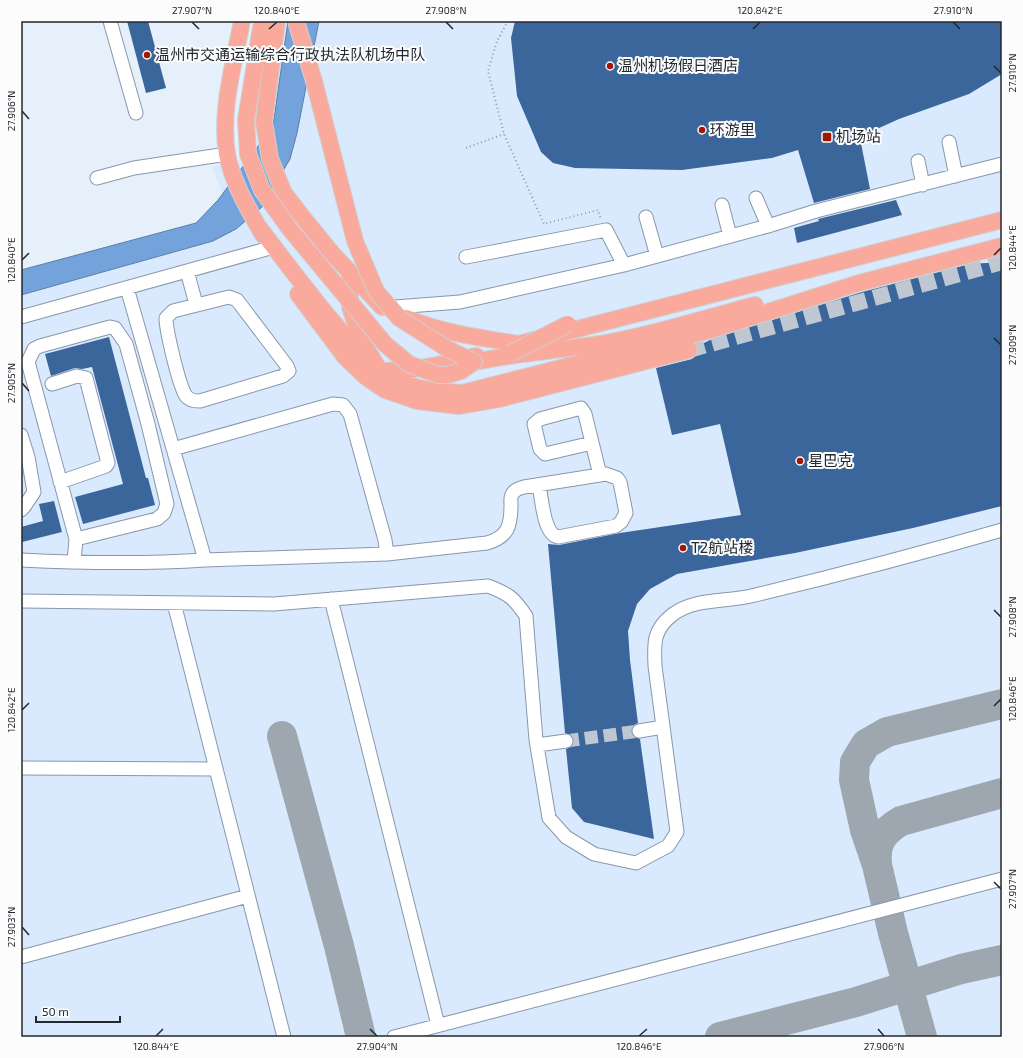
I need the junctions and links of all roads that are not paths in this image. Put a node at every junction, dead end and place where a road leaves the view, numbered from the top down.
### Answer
1 (110, 21) edge
2 (242, 21) edge
3 (262, 21) edge
4 (277, 21) edge
5 (296, 21) edge
6 (136, 113) dead end
7 (949, 142) dead end
8 (228, 154) junction
9 (918, 161) dead end
10 (1002, 164) edge
11 (956, 176) junction
12 (97, 178) dead end
13 (924, 185) junction
14 (756, 198) dead end
15 (722, 205) dead end
16 (1002, 209) edge
17 (646, 217) dead end
18 (1002, 220) edge
19 (258, 226) junction
20 (768, 226) junction
21 (730, 236) junction
22 (1002, 240) edge
23 (1002, 246) edge
24 (270, 248) junction
25 (657, 256) junction
26 (466, 257) dead end
27 (624, 265) junction
28 (187, 271) junction
29 (350, 273) junction
30 (127, 288) junction
31 (196, 304) junction
32 (382, 308) junction
33 (21, 317) edge
34 (514, 349) junction
35 (689, 350) tunnel mouth
36 (474, 362) junction
37 (380, 371) junction
38 (52, 384) dead end
39 (21, 436) edge
40 (592, 443) junction
41 (173, 450) junction
42 (600, 475) junction
43 (60, 482) junction
44 (539, 485) junction
45 (21, 510) edge
46 (1002, 530) edge
47 (76, 539) junction
48 (387, 554) junction
49 (21, 560) edge
50 (205, 560) junction
51 (74, 562) junction
52 (331, 599) junction
53 (21, 601) edge
54 (174, 603) junction
55 (663, 727) junction
56 (639, 731) tunnel mouth
57 (566, 741) tunnel mouth
58 (537, 745) junction
59 (21, 768) edge
60 (216, 769) junction
61 (1002, 879) edge
62 (248, 896) junction
63 (21, 957) edge
64 (438, 1025) junction
65 (284, 1037) edge
66 (394, 1037) edge

1 - 6 street
2 - 8 main road
3 - 36 main road, bridge
4 - 29 main road
5 - 36 main road, bridge
7 - 11 street
8 - 12 street
8 - 19 main road
9 - 13 street
10 - 11 street
11 - 13 street
13 - 20 street
14 - 20 street
15 - 21 street
16 - 34 main road, bridge
17 - 25 street
18 - 34 main road
19 - 24 main road
19 - 37 main road
20 - 21 street
21 - 25 street
22 - 34 main road
23 - 37 main road
24 - 28 street
24 - 35 main road
25 - 27 street
26 - 27 street
27 - 32 street
28 - 30 street
28 - 31 street
29 - 32 main road
29 - 37 main road
30 - 33 street
30 - 41 street
31 - 31 street
32 - 34 main road
34 - 36 main road
34 - 37 main road
38 - 43 street
39 - 45 street
40 - 40 street
40 - 42 street
41 - 48 street
41 - 50 street
42 - 44 street
42 - 44 street
43 - 47 street
43 - 47 street
44 - 48 street
46 - 55 street
47 - 51 street
48 - 50 street
49 - 51 street
50 - 51 street
52 - 54 street
52 - 58 street
52 - 64 street
53 - 54 street
54 - 60 street
55 - 56 street
55 - 58 street
57 - 58 street
59 - 60 street
60 - 62 street
61 - 64 street
62 - 63 street
62 - 65 street
64 - 66 street

